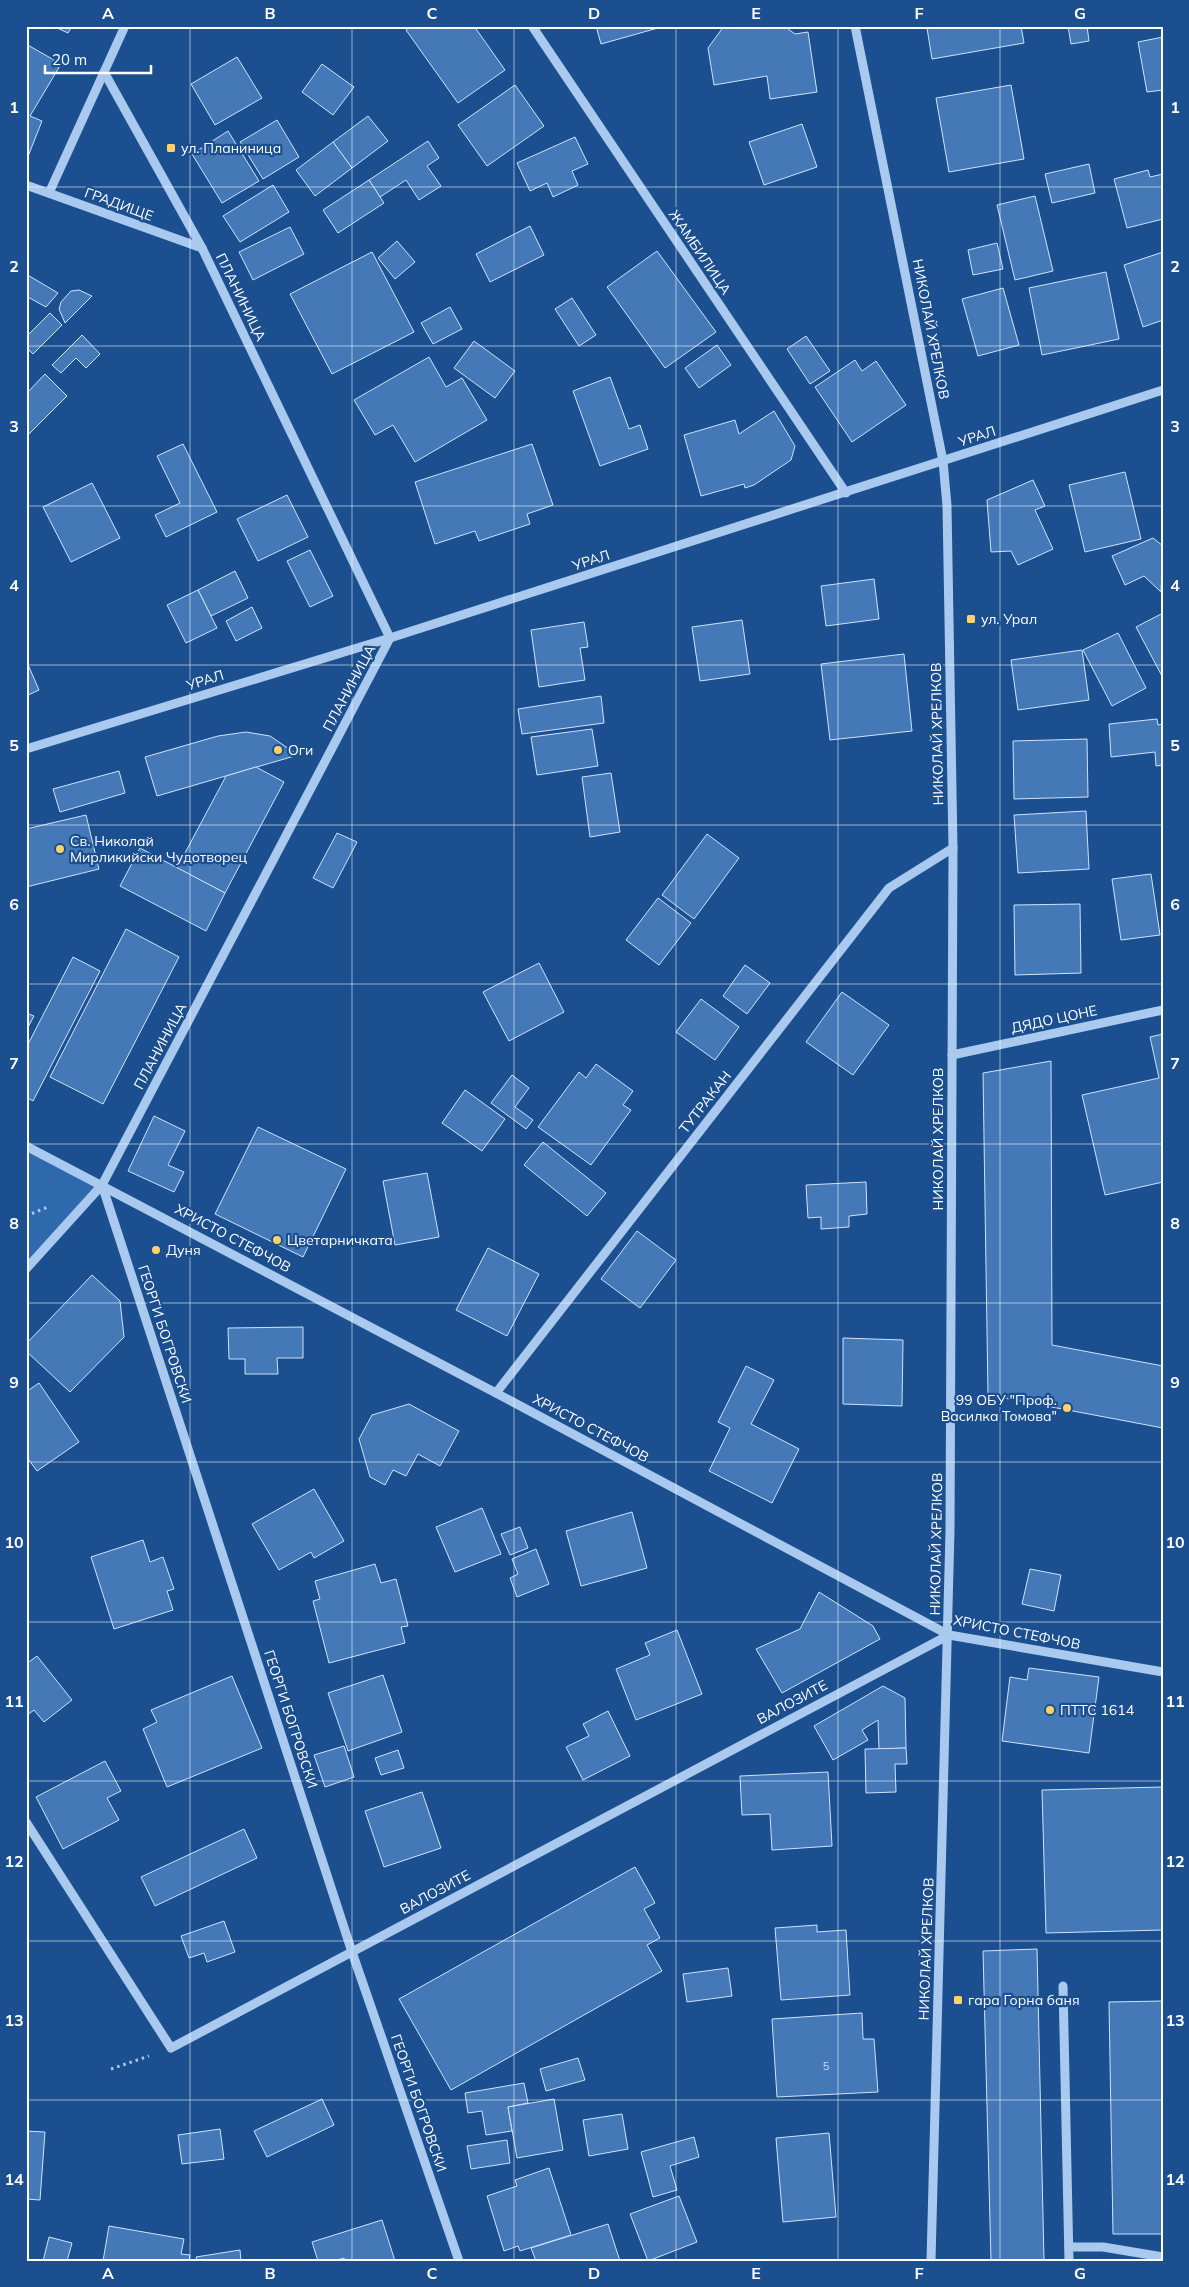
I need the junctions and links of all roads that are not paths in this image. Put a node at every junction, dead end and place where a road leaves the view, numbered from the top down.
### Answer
1 (124, 26) edge
2 (532, 26) edge
3 (855, 26) edge
4 (104, 72) junction
5 (26, 185) edge
6 (50, 193) junction
7 (202, 248) junction
8 (1163, 390) edge
9 (943, 461) junction
10 (846, 493) junction
11 (390, 638) junction
12 (26, 749) edge
13 (953, 848) junction
14 (1163, 1010) edge
15 (952, 1055) junction
16 (26, 1146) edge
17 (102, 1185) junction
18 (26, 1269) edge
19 (496, 1393) junction
20 (949, 1635) junction
21 (1163, 1672) edge
22 (26, 1822) edge
23 (352, 1952) junction
24 (1063, 1986) dead end
25 (1069, 2247) junction
26 (1163, 2257) edge
27 (459, 2261) edge
28 (932, 2261) edge
29 (1069, 2261) edge

1 - 4 street
2 - 10 street, ЖАМБИЛИЦА
3 - 9 street, НИКОЛАЙ ХРЕЛКОВ
4 - 6 street
4 - 7 street, ПЛАНИНИЦА
5 - 6 street, ГРАДИЩЕ
6 - 7 street, ГРАДИЩЕ
7 - 11 street, ПЛАНИНИЦА
8 - 9 street, УРАЛ
9 - 10 street, УРАЛ
9 - 13 street, НИКОЛАЙ ХРЕЛКОВ
10 - 11 street, УРАЛ
11 - 12 street, УРАЛ
11 - 17 street, ПЛАНИНИЦА
13 - 15 street, НИКОЛАЙ ХРЕЛКОВ
13 - 19 street, ТУТРАКАН
14 - 15 street, ДЯДО ЦОНЕ
15 - 20 street, НИКОЛАЙ ХРЕЛКОВ
16 - 17 street, ХРИСТО СТЕФЧОВ
17 - 18 street, ПЛАНИНИЦА
17 - 19 street, ХРИСТО СТЕФЧОВ
17 - 23 street, ГЕОРГИ БОГРОВСКИ
19 - 20 street, ХРИСТО СТЕФЧОВ
20 - 21 street, ХРИСТО СТЕФЧОВ
20 - 23 street, ВАЛОЗИТЕ
20 - 28 street, НИКОЛАЙ ХРЕЛКОВ
22 - 23 street, ВАЛОЗИТЕ
23 - 27 street, ГЕОРГИ БОГРОВСКИ
24 - 25 street
25 - 26 street
25 - 29 street

